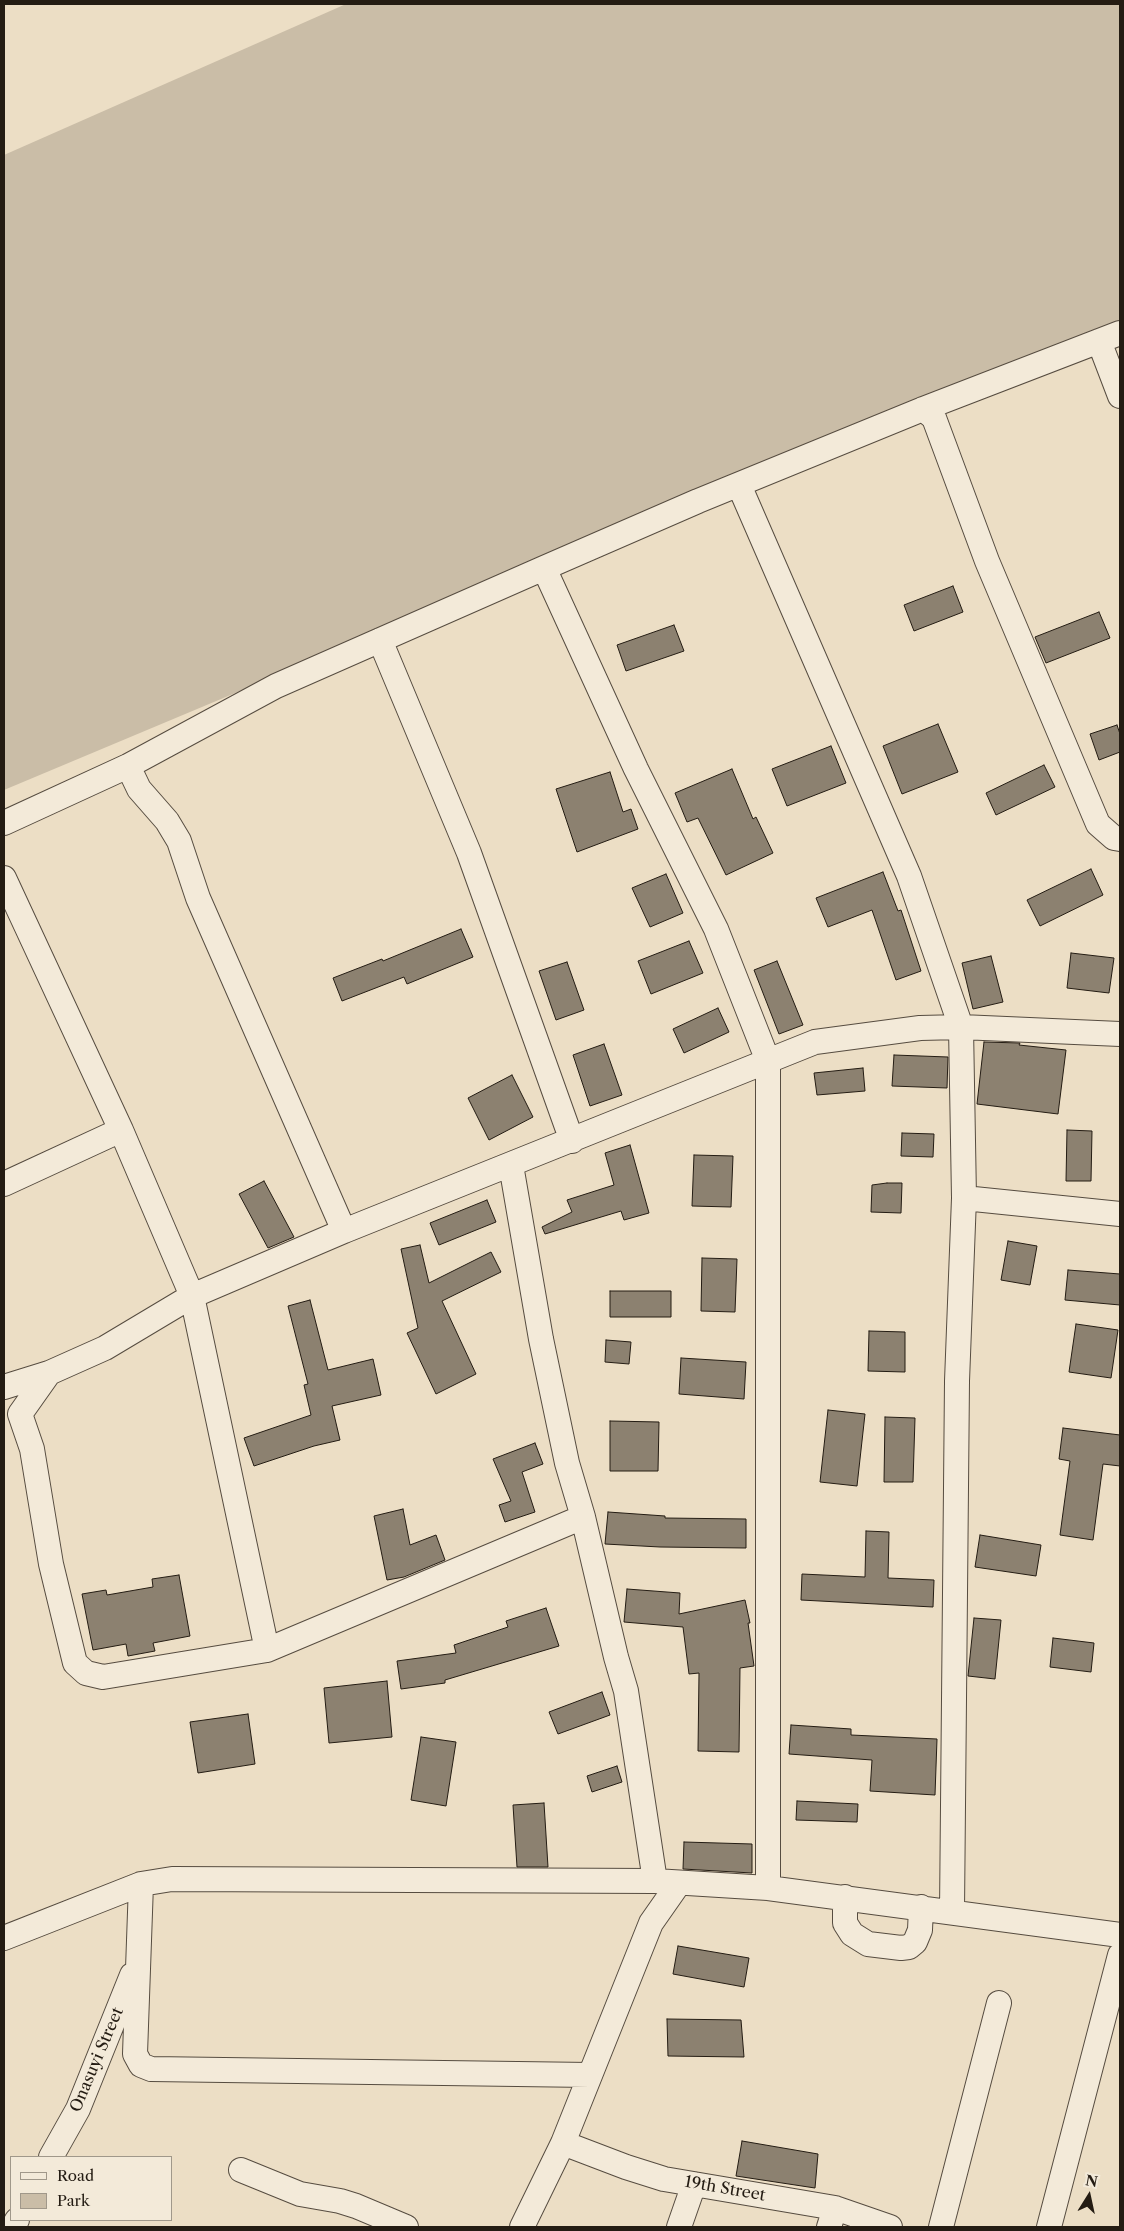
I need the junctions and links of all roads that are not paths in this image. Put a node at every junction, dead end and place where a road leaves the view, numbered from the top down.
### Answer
1 (1120, 332) edge
2 (1099, 341) junction
3 (1120, 396) edge
4 (923, 409) junction
5 (739, 485) junction
6 (544, 568) junction
7 (380, 640) junction
8 (128, 766) junction
9 (4, 823) edge
10 (1120, 839) edge
11 (4, 878) edge
12 (961, 1027) junction
13 (1120, 1034) edge
14 (768, 1061) junction
15 (121, 1130) junction
16 (572, 1141) junction
17 (511, 1165) junction
18 (4, 1184) edge
19 (964, 1198) junction
20 (1120, 1214) edge
21 (344, 1231) junction
22 (192, 1296) junction
23 (49, 1373) junction
24 (4, 1387) edge
25 (12, 1408) edge
26 (584, 1517) junction
27 (267, 1650) junction
28 (655, 1881) junction
29 (679, 1883) junction
30 (141, 1884) junction
31 (768, 1888) junction
32 (845, 1897) junction
33 (921, 1907) junction
34 (952, 1911) junction
35 (1120, 1935) edge
36 (4, 1938) edge
37 (1120, 1955) edge
38 (139, 1960) junction
39 (999, 2003) dead end
40 (590, 2075) junction
41 (563, 2143) junction
42 (52, 2156) edge
43 (241, 2170) dead end
44 (694, 2184) junction
45 (832, 2218) edge
46 (406, 2227) edge
47 (522, 2227) edge
48 (679, 2227) edge
49 (890, 2227) edge
50 (941, 2227) edge
51 (1049, 2227) edge

1 - 2 street
2 - 3 street
2 - 4 street
4 - 5 street
4 - 10 street
5 - 6 street
5 - 12 street
6 - 7 street
6 - 14 street
7 - 8 street
7 - 16 street
8 - 9 street
8 - 21 street
11 - 15 street
12 - 13 street
12 - 14 street
12 - 19 street
14 - 16 street
14 - 31 street
15 - 18 street
15 - 22 street
16 - 17 street
17 - 21 street
17 - 26 street
19 - 20 street
19 - 34 street
21 - 22 street
22 - 23 street
22 - 27 street
23 - 24 street
23 - 25 street
25 - 27 street
26 - 27 street
26 - 28 street
28 - 29 street
28 - 30 street
29 - 31 street
29 - 40 street
30 - 36 street
30 - 38 street
31 - 32 street
32 - 33 street
32 - 33 street
33 - 34 street
34 - 35 street
37 - 51 street
38 - 40 street
38 - 42 street, Onasuyi Street
39 - 50 street
40 - 41 street
41 - 44 street, 19th Street
41 - 47 street
43 - 46 street
44 - 45 street, 19th Street
44 - 48 street
45 - 49 street, 19th Street

